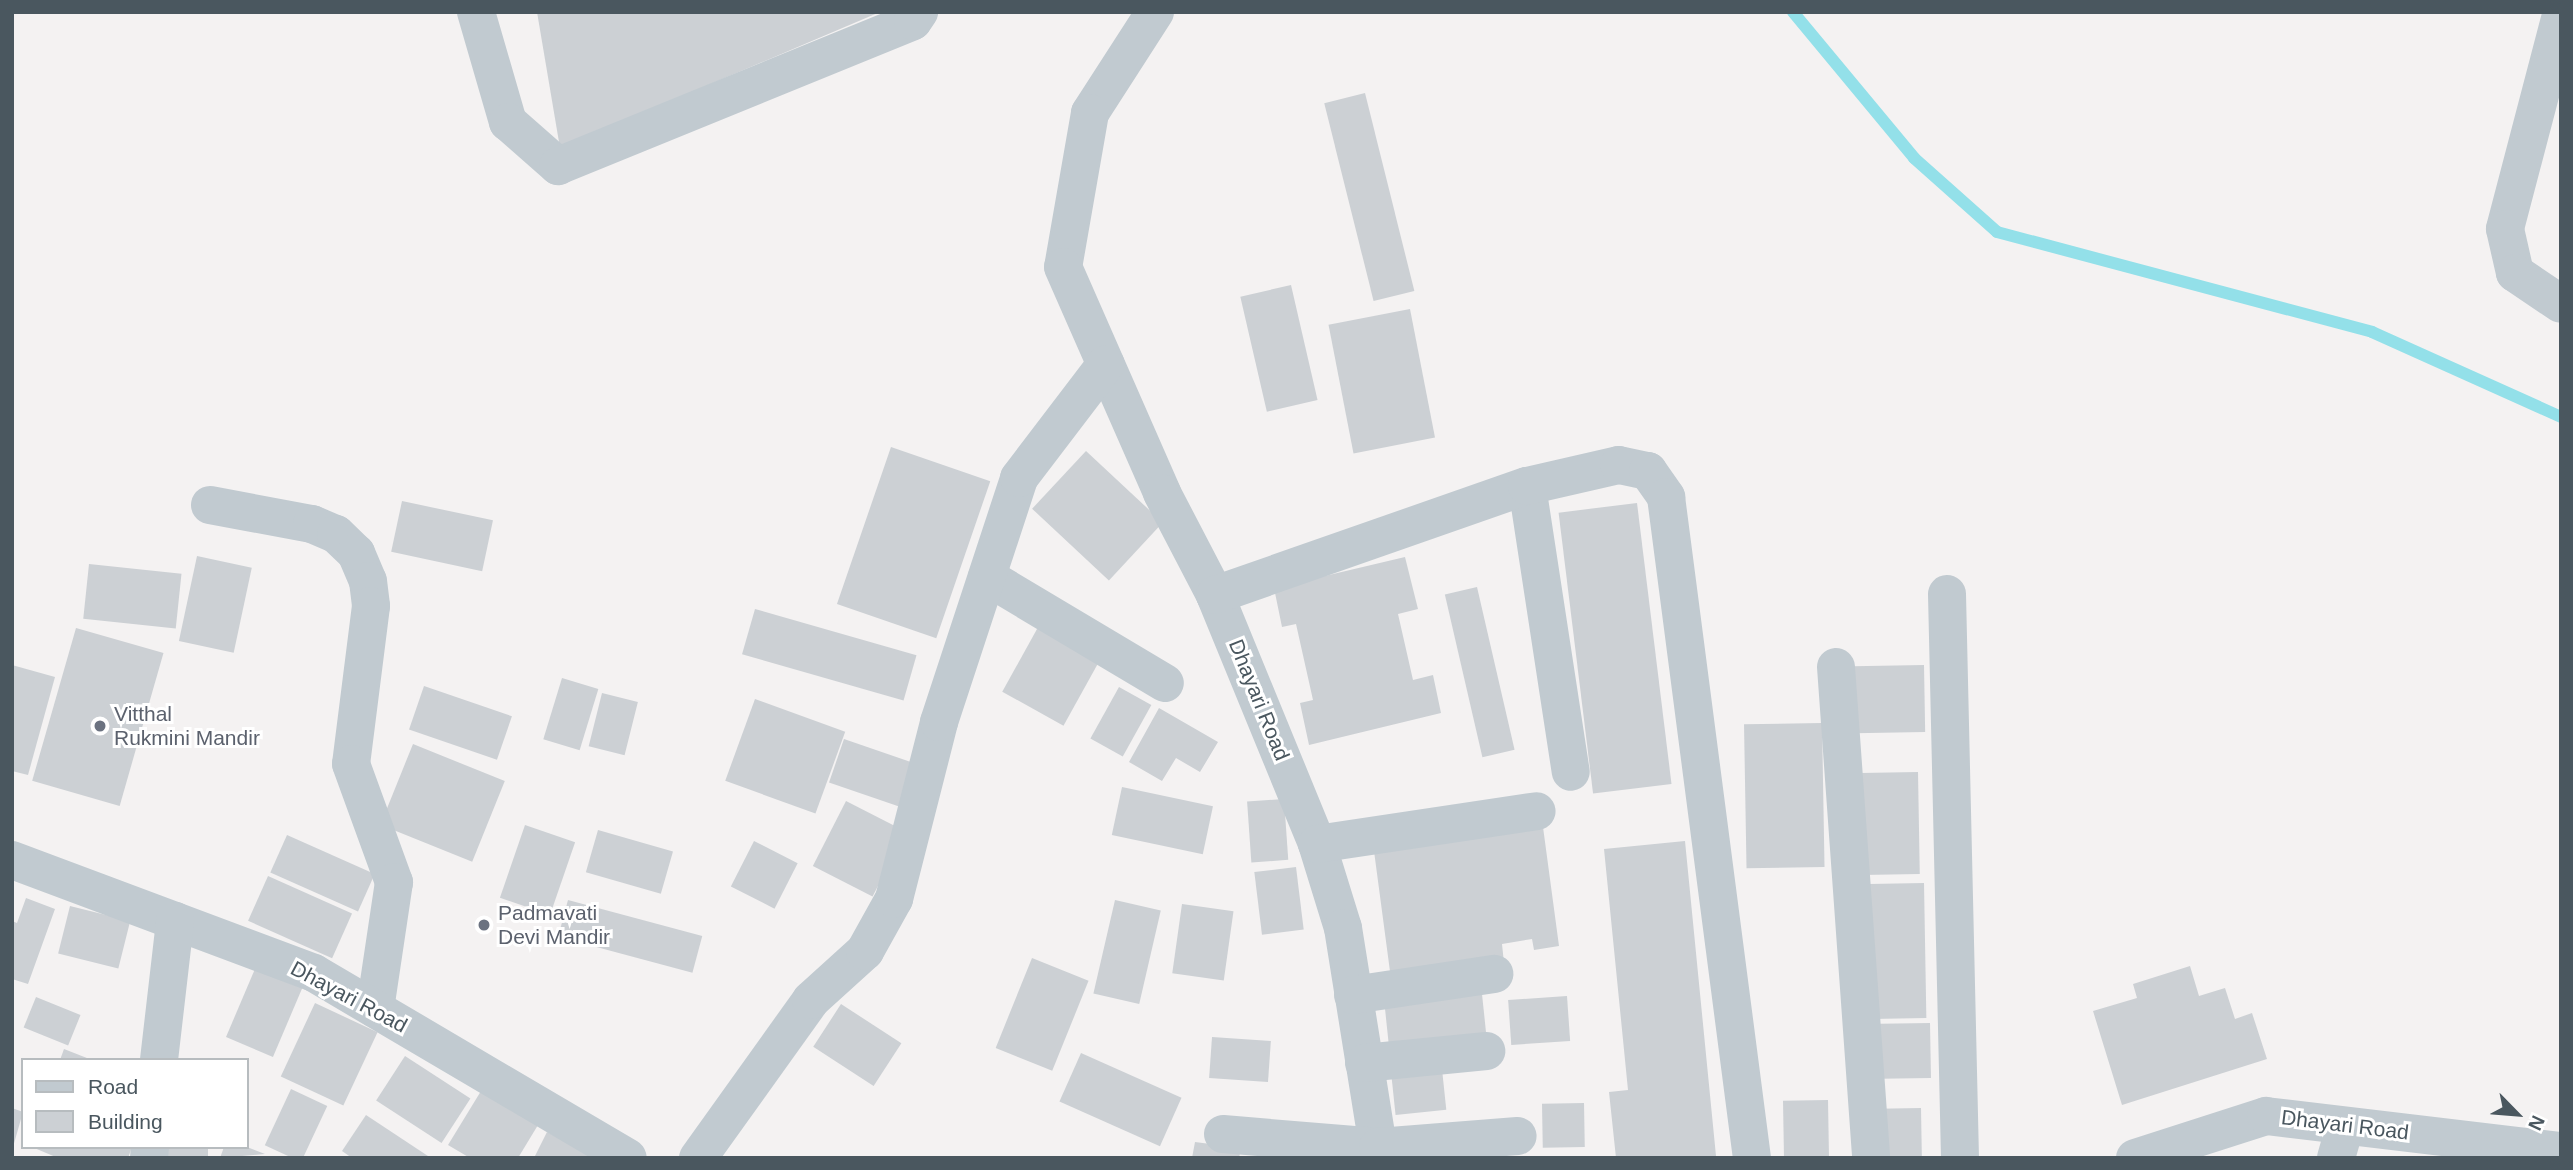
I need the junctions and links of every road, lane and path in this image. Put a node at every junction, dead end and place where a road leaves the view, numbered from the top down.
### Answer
1 (476, 12) edge
2 (919, 12) edge
3 (1155, 12) edge
4 (2561, 15) edge
5 (2561, 304) edge
6 (1106, 364) junction
7 (1527, 486) junction
8 (210, 505) dead end
9 (987, 577) junction
10 (1947, 594) dead end
11 (1215, 595) junction
12 (1836, 667) dead end
13 (1165, 682) dead end
14 (1571, 772) dead end
15 (1537, 811) dead end
16 (1317, 844) junction
17 (12, 860) edge
18 (174, 921) junction
19 (1494, 974) dead end
20 (1353, 995) junction
21 (375, 1009) junction
22 (1486, 1051) dead end
23 (159, 1058) edge
24 (1364, 1063) junction
25 (1223, 1134) dead end
26 (1518, 1136) dead end
27 (2340, 1142) edge
28 (2561, 1151) edge
29 (1379, 1152) edge
30 (628, 1158) edge
31 (698, 1158) edge
32 (1752, 1158) edge
33 (1871, 1158) edge
34 (1960, 1158) edge
35 (2135, 1158) edge

1 - 2 street
3 - 6 street, Dhayari Road
4 - 5 street
6 - 9 street
6 - 11 street, Dhayari Road
7 - 11 street
7 - 14 street
7 - 32 street
8 - 21 street
9 - 13 street
9 - 31 street
10 - 34 street
11 - 16 street, Dhayari Road
12 - 33 street
15 - 16 street
16 - 20 street, Dhayari Road
17 - 18 street, Dhayari Road
18 - 21 street, Dhayari Road
18 - 23 street
19 - 20 street
20 - 24 street, Dhayari Road
21 - 30 street, Dhayari Road
22 - 24 street
24 - 29 street, Dhayari Road
25 - 29 street
26 - 29 street
27 - 28 street, Dhayari Road
27 - 35 street, Dhayari Road

